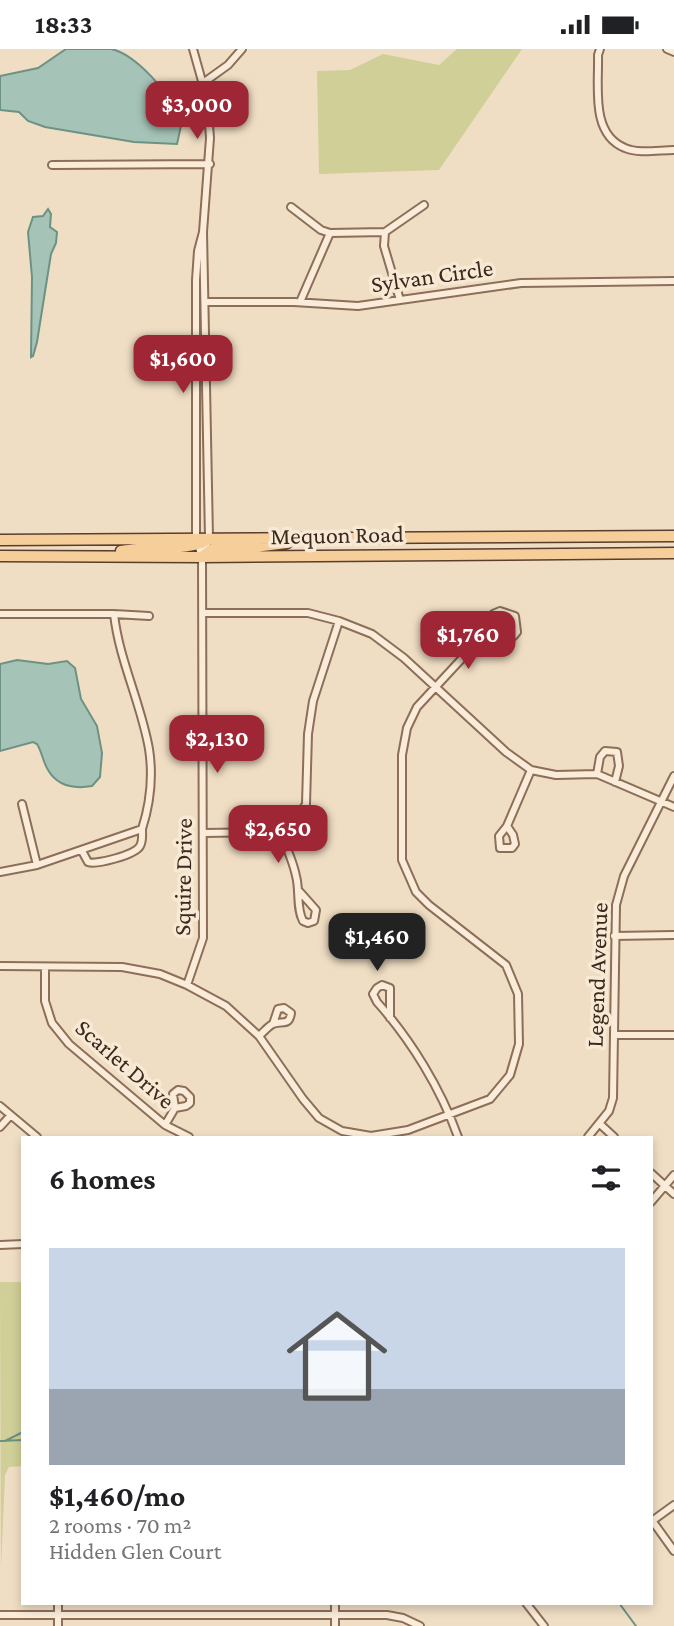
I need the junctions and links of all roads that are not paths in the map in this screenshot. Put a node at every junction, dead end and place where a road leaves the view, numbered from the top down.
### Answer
1 (193, 49) edge
2 (242, 49) edge
3 (600, 49) edge
4 (667, 49) edge
5 (674, 53) edge
6 (203, 82) junction
7 (674, 150) edge
8 (209, 164) junction
9 (52, 165) dead end
10 (424, 205) dead end
11 (291, 207) dead end
12 (203, 232) junction
13 (384, 232) junction
14 (330, 233) junction
15 (674, 281) edge
16 (400, 300) junction
17 (196, 302) junction
18 (206, 302) junction
19 (300, 302) junction
20 (674, 535) edge
21 (209, 538) junction
22 (312, 538) junction
23 (0, 540) edge
24 (197, 541) junction
25 (674, 552) edge
26 (103, 555) junction
27 (0, 556) edge
28 (202, 557) junction
29 (203, 613) junction
30 (0, 614) edge
31 (114, 614) junction
32 (149, 616) dead end
33 (339, 621) junction
34 (481, 638) junction
35 (435, 687) junction
36 (531, 770) junction
37 (597, 774) junction
38 (674, 776) edge
39 (615, 782) junction
40 (663, 801) junction
41 (22, 804) dead end
42 (674, 807) edge
43 (507, 826) dead end
44 (142, 829) junction
45 (281, 832) junction
46 (203, 833) junction
47 (82, 851) junction
48 (37, 865) junction
49 (0, 872) edge
50 (300, 892) dead end
51 (674, 935) edge
52 (614, 936) junction
53 (0, 966) edge
54 (44, 967) junction
55 (187, 985) junction
56 (390, 1017) junction
57 (273, 1024) dead end
58 (614, 1035) junction
59 (674, 1035) edge
60 (259, 1037) junction
61 (0, 1107) edge
62 (175, 1108) dead end
63 (450, 1115) junction
64 (10, 1116) junction
65 (600, 1124) junction
66 (165, 1125) junction
67 (0, 1127) edge
68 (36, 1136) edge
69 (187, 1136) edge
70 (458, 1136) edge
71 (589, 1136) edge
72 (613, 1136) edge
73 (653, 1175) edge
74 (674, 1175) edge
75 (664, 1186) junction
76 (674, 1194) edge
77 (653, 1200) edge
78 (21, 1244) edge
79 (0, 1245) edge
80 (674, 1505) edge
81 (653, 1519) edge
82 (653, 1521) edge
83 (674, 1551) edge
84 (58, 1605) edge
85 (335, 1605) edge
86 (528, 1605) edge
87 (0, 1615) edge
88 (335, 1615) junction
89 (58, 1616) junction
90 (151, 1616) junction
91 (243, 1616) junction
92 (58, 1626) edge
93 (151, 1626) edge
94 (243, 1626) edge
95 (335, 1626) edge
96 (420, 1626) edge
97 (544, 1626) edge

1 - 6 street, Squire Drive
2 - 6 street
3 - 7 street
4 - 5 street
6 - 8 street, Squire Drive
8 - 9 street
8 - 12 street, Squire Drive
10 - 13 street
11 - 14 street
12 - 17 street, Squire Drive
12 - 18 street, Squire Drive
13 - 14 street
13 - 16 street
14 - 19 street
15 - 16 street, Sylvan Circle
16 - 19 street, Sylvan Circle
17 - 18 street, Sylvan Circle
17 - 24 street, Squire Drive
18 - 19 street, Sylvan Circle
18 - 21 street, Squire Drive
20 - 22 main road, Mequon Road
21 - 22 main road, Mequon Road
21 - 24 main road
21 - 28 street, Squire Drive
22 - 28 main road
23 - 24 main road
24 - 26 main road
24 - 28 street, Squire Drive
25 - 28 main road, Mequon Road
26 - 27 main road, Mequon Road
26 - 28 main road, Mequon Road
28 - 29 street, Squire Drive
29 - 33 street
29 - 46 street, Squire Drive
30 - 31 street
31 - 32 street
31 - 44 street
33 - 35 street
33 - 45 street
34 - 34 street
34 - 35 street
35 - 36 street
35 - 63 street
36 - 37 street
36 - 43 street
37 - 39 street
37 - 39 street
38 - 40 street, Legend Avenue
39 - 40 street
40 - 42 street
40 - 52 street, Legend Avenue
41 - 48 street
44 - 47 street
44 - 47 street
45 - 46 street
45 - 50 street
46 - 55 street, Squire Drive
47 - 48 street
48 - 49 street
51 - 52 street
52 - 58 street, Legend Avenue
53 - 54 street
54 - 55 street
54 - 66 street, Scarlet Drive
55 - 60 street
56 - 56 street
56 - 63 street
57 - 60 street
58 - 59 street
58 - 65 street, Legend Avenue
60 - 63 street
61 - 64 street
62 - 66 street
63 - 70 street
64 - 67 street
64 - 68 street
65 - 71 street, Legend Avenue
65 - 72 street
66 - 69 street, Scarlet Drive
73 - 75 street
74 - 75 street
75 - 76 street
75 - 77 street
78 - 79 street
80 - 81 street
82 - 83 street
84 - 89 street
85 - 88 street
86 - 97 street
87 - 89 street
88 - 91 street
88 - 95 street
88 - 96 street
89 - 90 street
89 - 92 street
90 - 91 street
90 - 93 street
91 - 94 street

